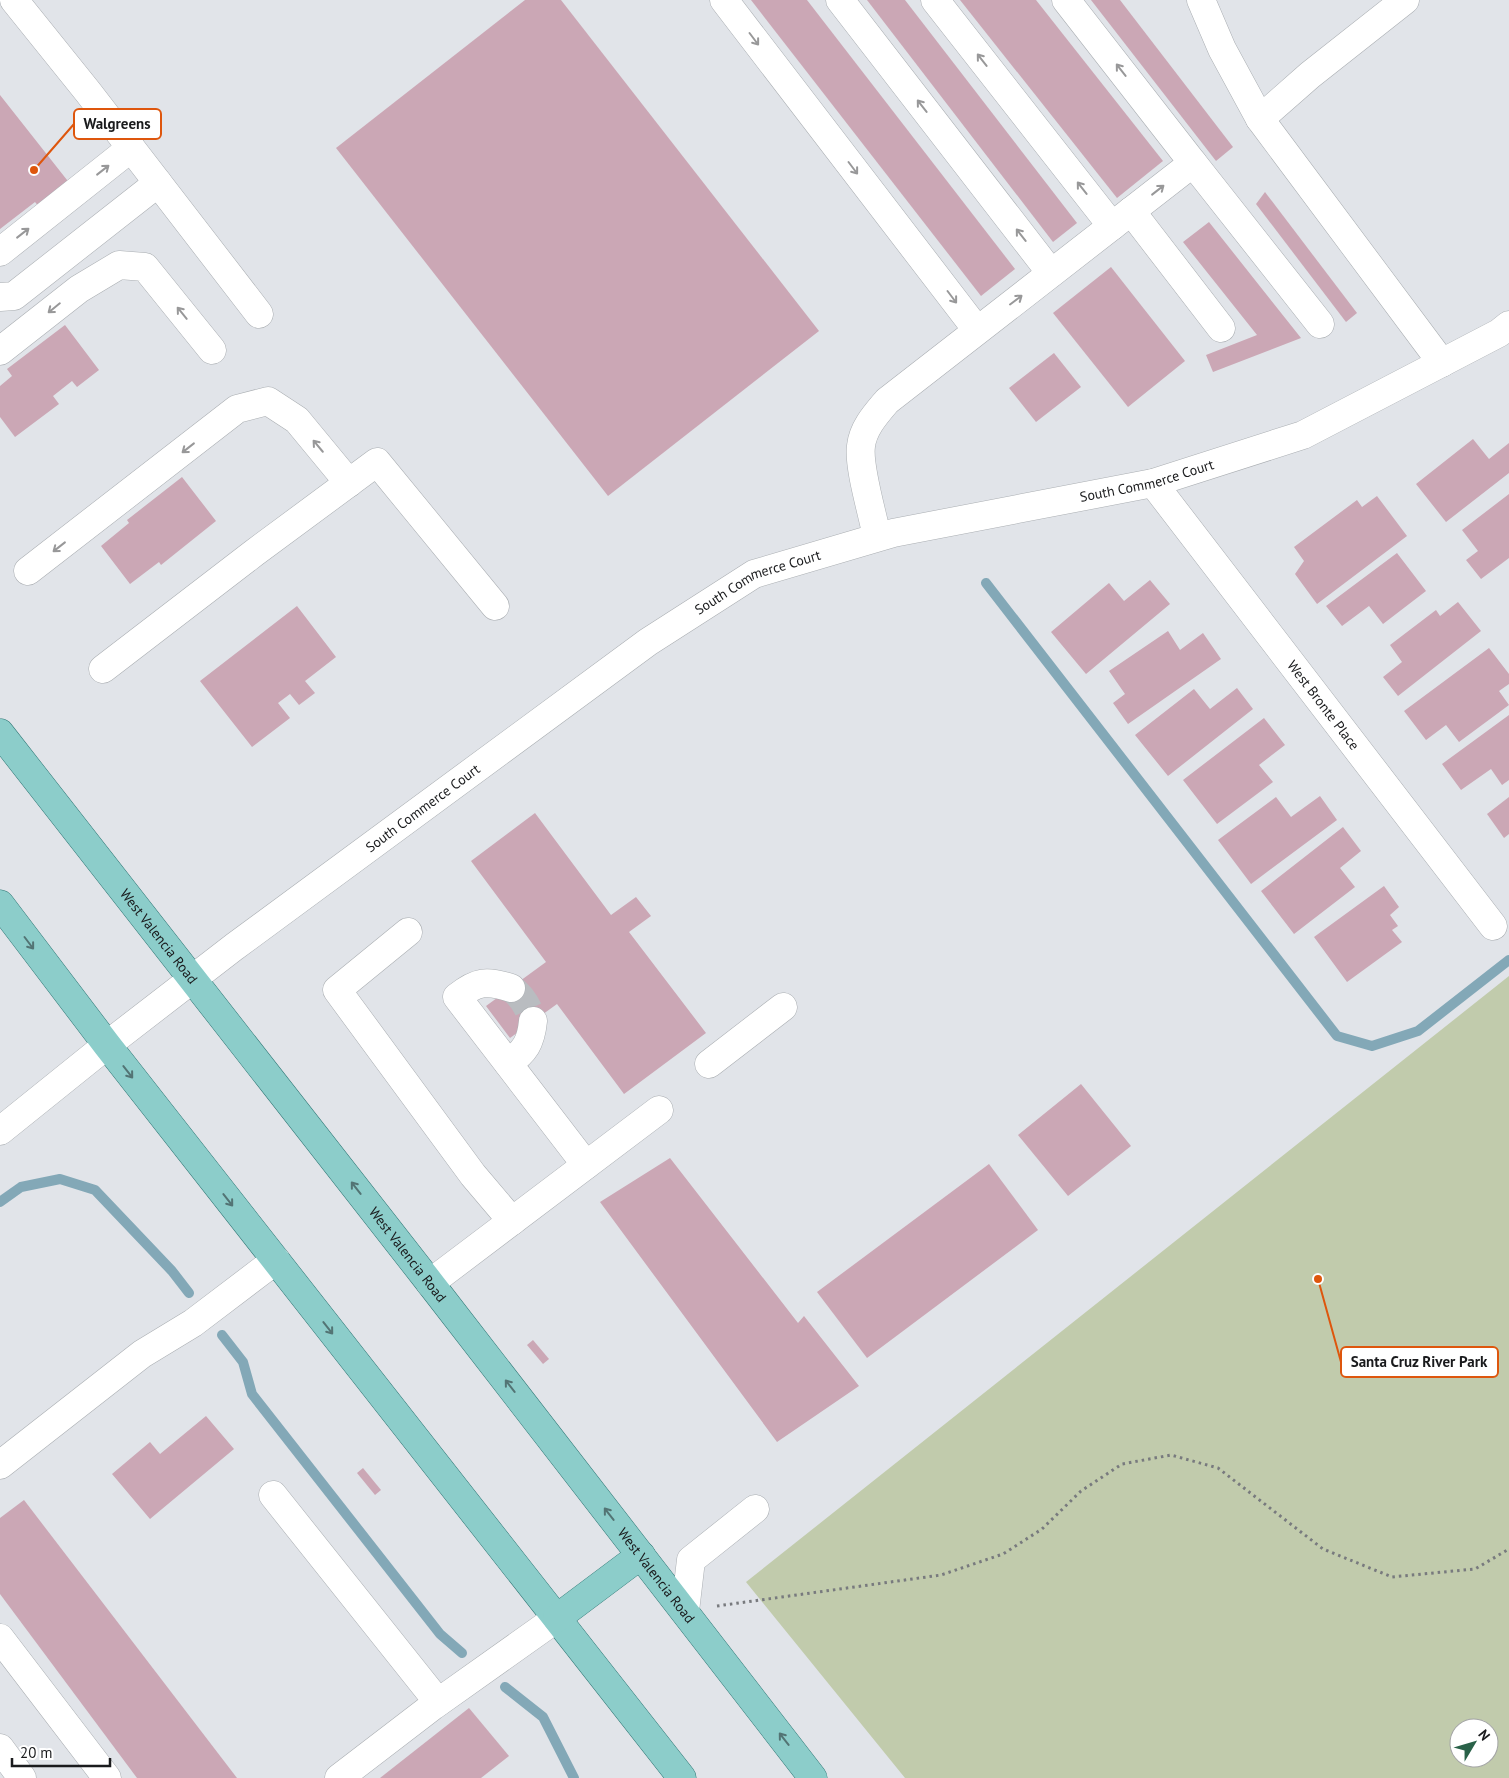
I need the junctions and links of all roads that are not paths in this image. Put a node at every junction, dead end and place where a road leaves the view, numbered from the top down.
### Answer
1 (14, 0) edge
2 (724, 0) edge
3 (840, 0) edge
4 (935, 0) edge
5 (1066, 0) edge
6 (1201, 0) edge
7 (1405, 0) edge
8 (1260, 118) junction
9 (131, 148) junction
10 (1193, 163) junction
11 (158, 183) junction
12 (1122, 219) junction
13 (0, 252) edge
14 (1051, 273) junction
15 (0, 298) edge
16 (260, 314) dead end
17 (1320, 324) dead end
18 (1221, 328) dead end
19 (977, 330) junction
20 (1506, 335) edge
21 (212, 350) dead end
22 (0, 351) edge
23 (1442, 363) junction
24 (349, 483) junction
25 (1153, 484) junction
26 (877, 537) junction
27 (28, 571) dead end
28 (495, 606) dead end
29 (103, 669) dead end
30 (0, 733) edge
31 (0, 904) edge
32 (1493, 926) dead end
33 (408, 932) dead end
34 (192, 978) junction
35 (511, 988) tunnel mouth
36 (783, 1007) dead end
37 (533, 1021) tunnel mouth
38 (107, 1045) junction
39 (508, 1063) junction
40 (709, 1064) dead end
41 (659, 1110) dead end
42 (0, 1131) edge
43 (586, 1165) junction
44 (512, 1221) junction
45 (276, 1260) junction
46 (430, 1283) junction
47 (0, 1465) edge
48 (273, 1495) dead end
49 (755, 1509) dead end
50 (641, 1555) junction
51 (685, 1610) junction
52 (557, 1618) junction
53 (0, 1638) edge
54 (438, 1702) junction
55 (0, 1748) edge
56 (22, 1778) edge
57 (107, 1778) edge
58 (340, 1778) edge
59 (682, 1778) edge
60 (813, 1778) edge

1 - 9 street
2 -> 19 street
14 -> 3 street
12 -> 4 street
10 -> 5 street
6 - 8 street
7 - 8 street
8 - 23 street
9 - 11 street
13 -> 9 street
12 -> 10 street
10 - 17 street
11 - 15 street
11 - 16 street
12 - 14 street
12 - 18 street
19 -> 14 street
19 - 26 street
20 - 23 street, South Commerce Court
21 -> 22 street
23 - 25 street, South Commerce Court
24 -> 27 street
24 - 28 street
24 - 29 street
25 - 26 street, South Commerce Court
25 - 32 street, West Bronte Place
26 - 34 street, South Commerce Court
30 - 34 main road, West Valencia Road
31 -> 38 main road
33 - 44 street
34 - 38 street, South Commerce Court
46 -> 34 main road, West Valencia Road
35 - 39 street
36 - 40 street
37 - 39 street
38 - 42 street, South Commerce Court
38 -> 45 main road
39 - 43 street
41 - 43 street
43 - 44 street
44 - 46 street
45 - 47 street
45 -> 52 main road
50 -> 46 main road, West Valencia Road
48 - 54 street
49 - 51 street
50 - 51 main road, West Valencia Road
50 - 52 main road
60 -> 51 main road, West Valencia Road
52 - 54 street
52 - 59 main road
53 - 57 street
54 - 58 street
55 - 56 street

